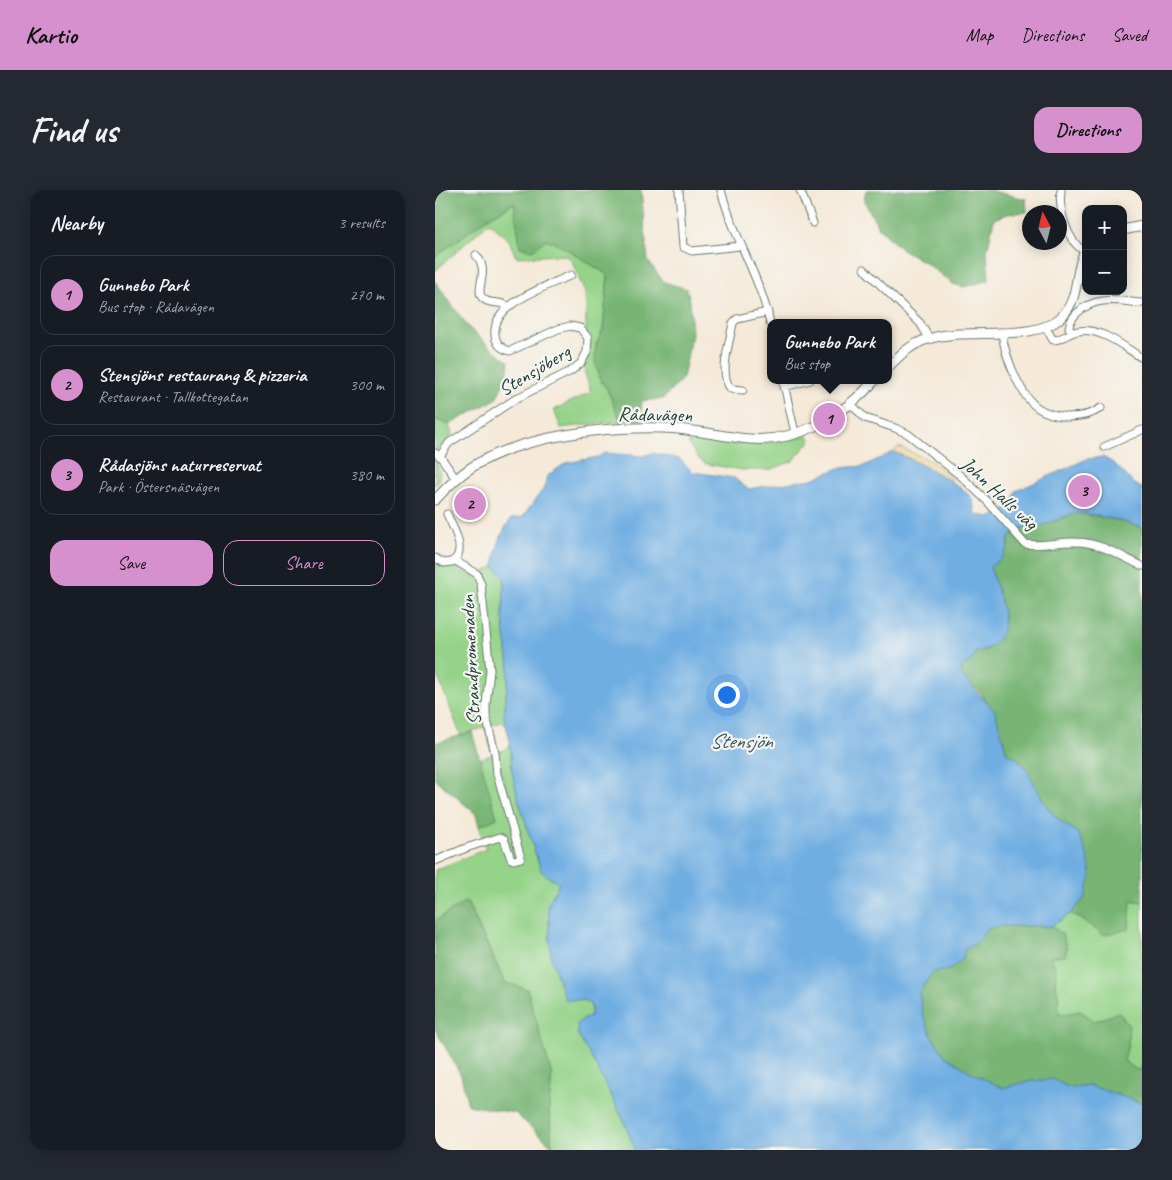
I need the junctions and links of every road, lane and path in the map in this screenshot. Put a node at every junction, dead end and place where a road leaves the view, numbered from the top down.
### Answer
1 (679, 190) edge
2 (721, 190) edge
3 (800, 190) edge
4 (1061, 190) edge
5 (813, 223) dead end
6 (1142, 226) edge
7 (1127, 229) edge
8 (741, 246) junction
9 (1082, 249) edge
10 (476, 255) dead end
11 (1082, 262) edge
12 (863, 270) dead end
13 (571, 275) dead end
14 (1142, 303) edge
15 (509, 307) junction
16 (768, 312) junction
17 (769, 319) edge
18 (1046, 328) junction
19 (1002, 332) junction
20 (1071, 332) junction
21 (929, 338) junction
22 (1142, 358) edge
23 (892, 363) edge
24 (783, 384) edge
25 (871, 384) edge
26 (743, 390) dead end
27 (851, 404) junction
28 (1101, 408) dead end
29 (1142, 430) edge
30 (795, 433) junction
31 (1104, 447) dead end
32 (438, 454) edge
33 (456, 480) junction
34 (435, 500) edge
35 (447, 514) dead end
36 (435, 558) edge
37 (455, 560) junction
38 (1142, 566) edge
39 (436, 858) edge

1 - 8 street
2 - 8 street
3 - 5 street
4 - 9 street
6 - 7 street
8 - 16 street
10 - 15 street
11 - 18 street
12 - 21 street
13 - 15 street, Stensjöberg
14 - 20 street
15 - 32 street, Stensjöberg
16 - 17 street
16 - 26 street
18 - 19 street
18 - 20 street
19 - 21 street
19 - 28 street
20 - 22 street
21 - 23 street
24 - 30 street
25 - 27 street, Rådavägen
27 - 30 street, Rådavägen
27 - 38 street, John Halls väg
29 - 31 street
30 - 33 street, Rådavägen
32 - 33 street
33 - 34 street, Rådavägen
35 - 37 street
36 - 37 street
37 - 39 street, Strandpromenaden

